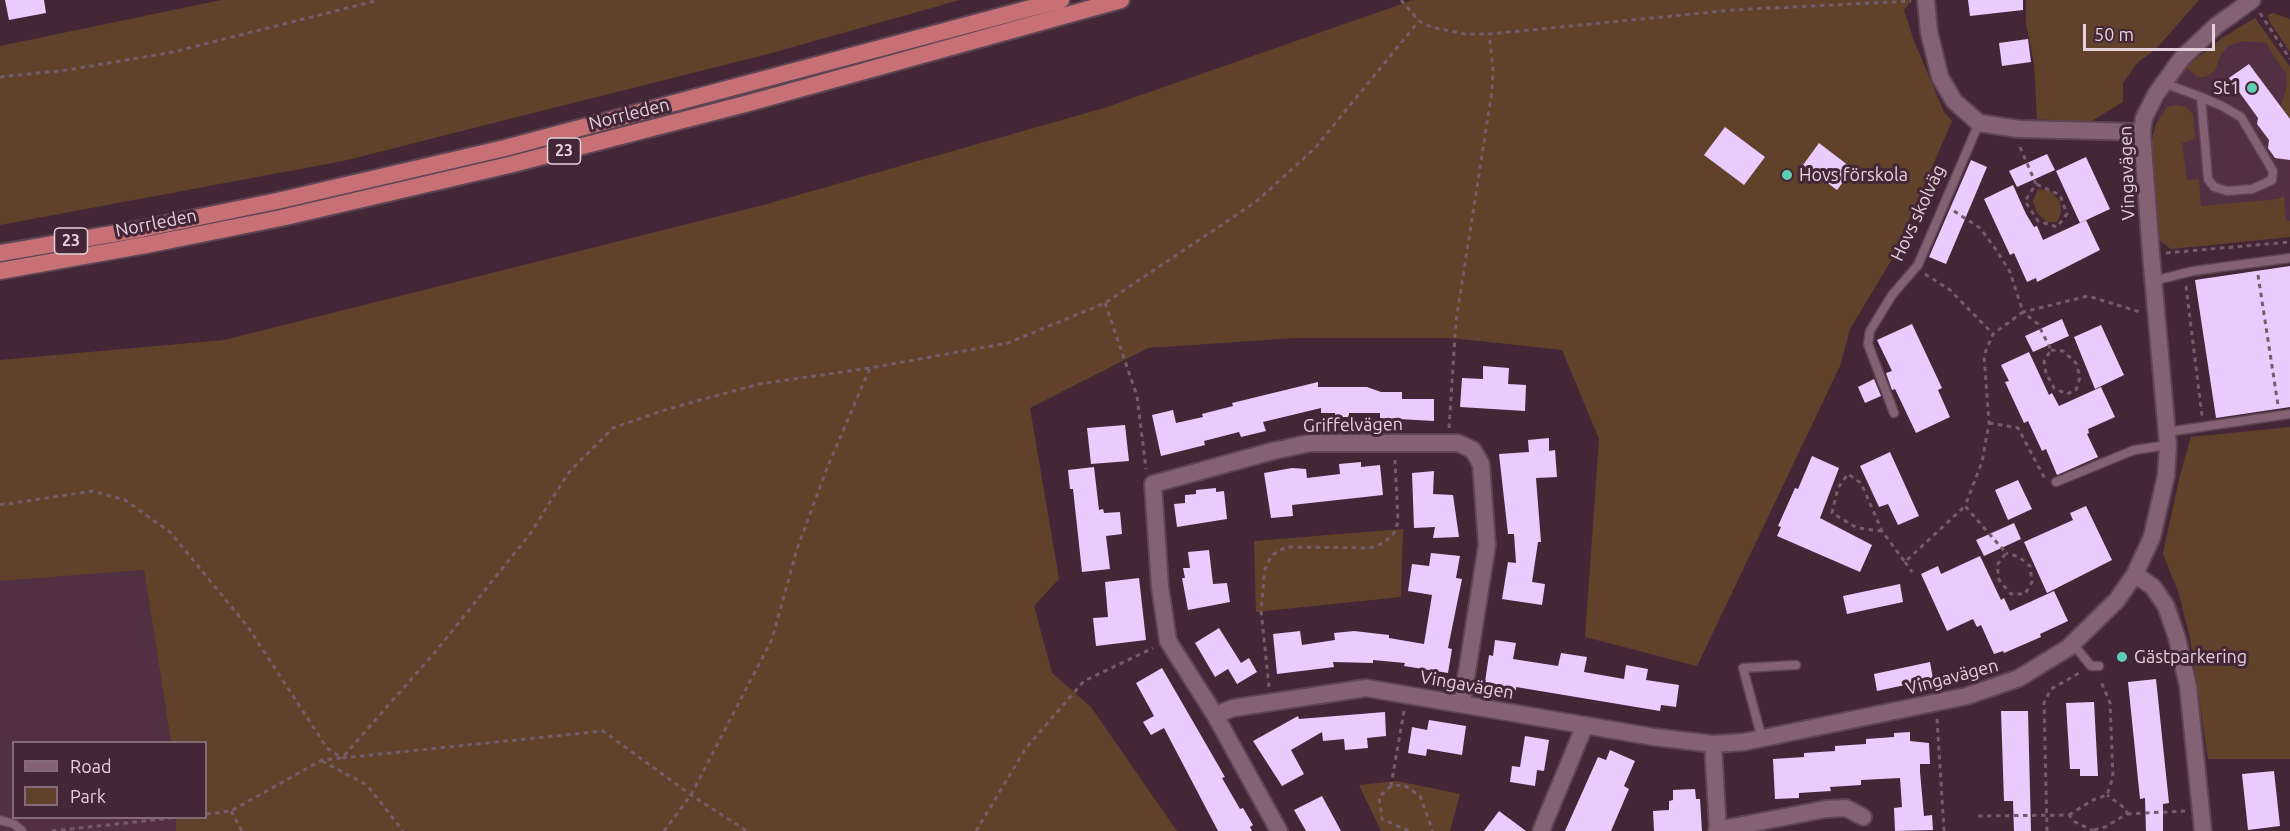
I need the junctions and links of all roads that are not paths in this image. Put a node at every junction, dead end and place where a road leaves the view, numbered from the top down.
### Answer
1 (1061, 0) edge
2 (1121, 0) edge
3 (1920, 0) edge
4 (2252, 0) edge
5 (2163, 82) junction
6 (2201, 97) junction
7 (1979, 123) junction
8 (2142, 132) junction
9 (0, 253) edge
10 (2290, 258) edge
11 (0, 271) edge
12 (2153, 280) junction
13 (1894, 412) dead end
14 (2290, 414) edge
15 (2167, 439) junction
16 (2056, 482) road end
17 (2135, 574) junction
18 (2073, 644) junction
19 (1796, 665) dead end
20 (2095, 666) road end
21 (1462, 703) junction
22 (1215, 715) junction
23 (1586, 725) junction
24 (1762, 739) junction
25 (1713, 744) junction
26 (1863, 817) dead end
27 (0, 820) edge
28 (1718, 830) edge
29 (22, 831) edge
30 (1279, 831) edge
31 (1541, 831) edge
32 (2203, 831) edge

1 - 9 highway, Norrleden / 23
2 - 11 highway, Norrleden / 23
3 - 7 street
4 - 5 street, Vingavägen
5 - 6 lane
5 - 8 street, Vingavägen
6 - 6 lane
7 - 8 street
7 - 13 lane, Hovs skolväg
8 - 12 street, Vingavägen
10 - 12 lane
12 - 15 street, Vingavägen
14 - 15 lane
15 - 16 lane
15 - 17 street, Vingavägen
17 - 18 street, Vingavägen
17 - 32 street
18 - 20 lane
18 - 24 street, Vingavägen
19 - 24 lane
21 - 22 street, Vingavägen
21 - 22 street, Griffelvägen
21 - 23 street, Vingavägen
22 - 30 street
23 - 25 street, Vingavägen
23 - 31 street
24 - 25 street, Vingavägen
25 - 28 street
26 - 28 street
27 - 29 lane

